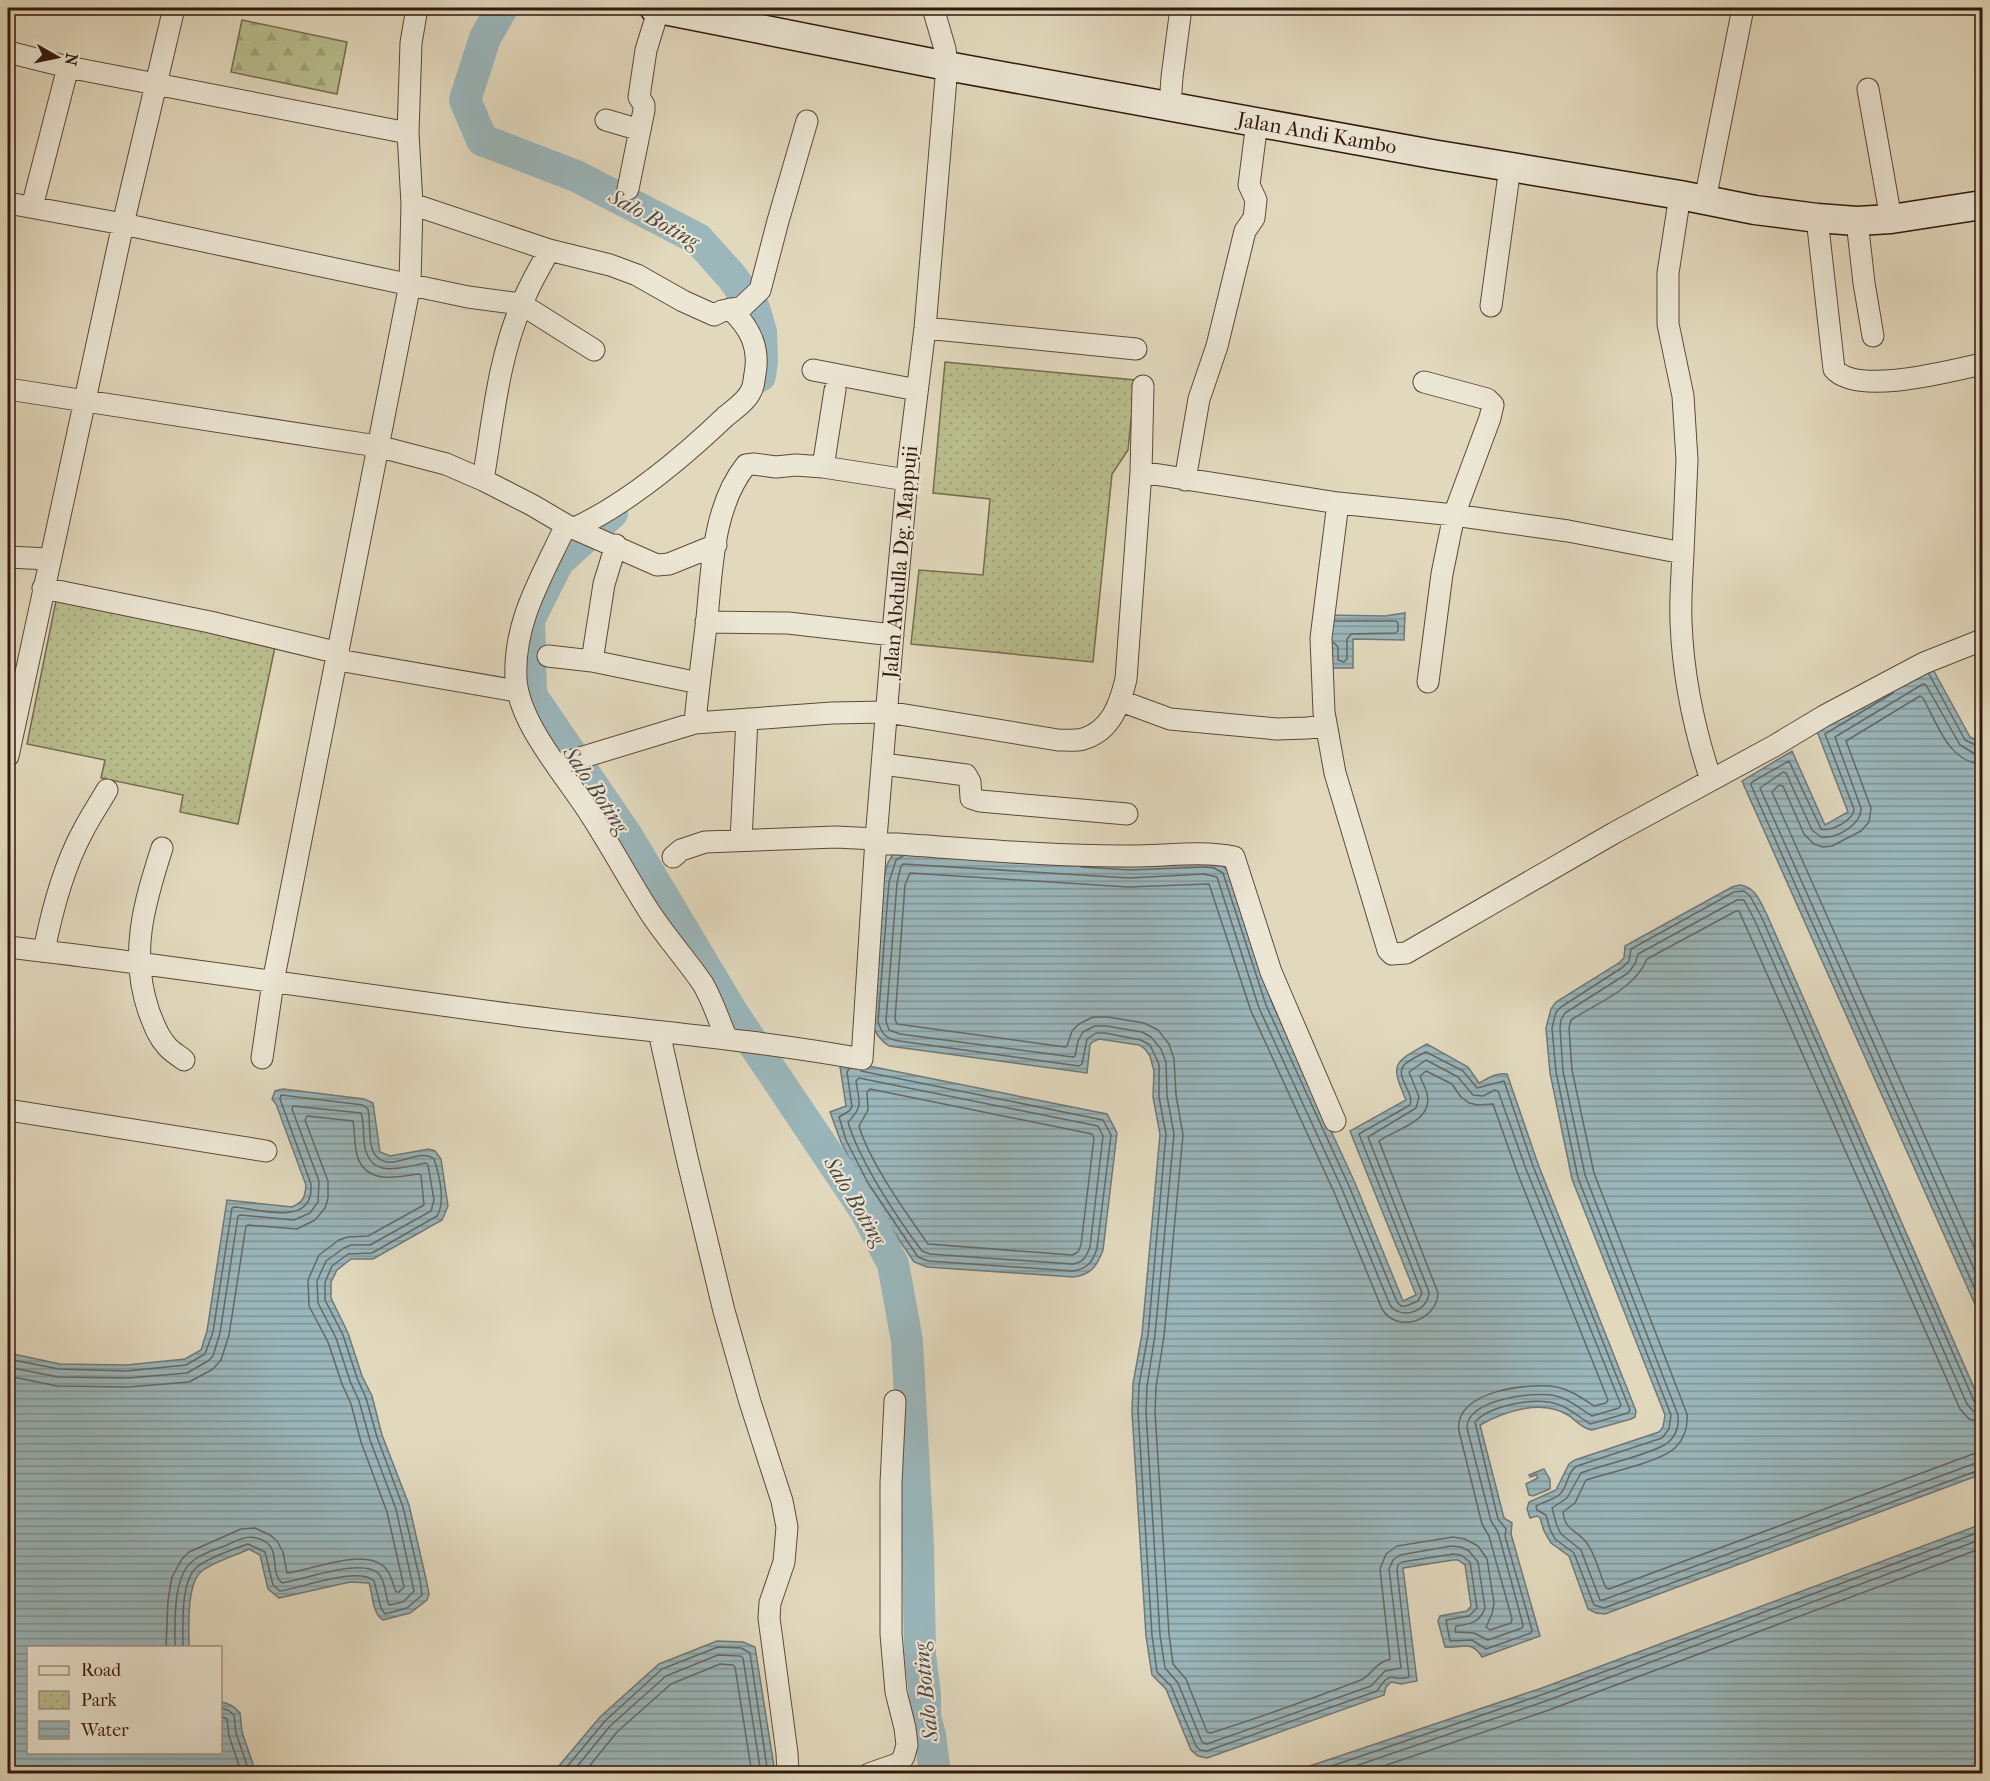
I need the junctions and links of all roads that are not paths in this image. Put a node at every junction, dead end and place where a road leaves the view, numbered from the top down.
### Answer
1 (174, 8) edge
2 (417, 8) edge
3 (657, 8) edge
4 (933, 8) edge
5 (1181, 8) edge
6 (1743, 8) edge
7 (8, 52) edge
8 (947, 66) junction
9 (68, 67) junction
10 (156, 84) junction
11 (1868, 89) dead end
12 (1170, 106) junction
13 (606, 120) dead end
14 (807, 121) dead end
15 (1257, 122) junction
16 (640, 130) junction
17 (408, 133) junction
18 (1510, 167) junction
19 (628, 189) dead end
20 (1692, 198) junction
21 (8, 203) edge
22 (412, 204) junction
23 (1983, 205) edge
24 (32, 207) junction
25 (1817, 218) junction
26 (1891, 219) junction
27 (1857, 221) junction
28 (123, 224) junction
29 (549, 250) junction
30 (410, 284) junction
31 (521, 304) junction
32 (1491, 306) dead end
33 (736, 308) junction
34 (925, 328) junction
35 (1873, 336) dead end
36 (1136, 349) dead end
37 (594, 350) dead end
38 (1983, 364) edge
39 (813, 370) dead end
40 (1424, 382) dead end
41 (1143, 386) dead end
42 (8, 389) edge
43 (835, 390) dead end
44 (917, 390) junction
45 (86, 401) junction
46 (377, 446) junction
47 (824, 467) junction
48 (1141, 472) junction
49 (483, 480) junction
50 (907, 480) junction
51 (1185, 480) junction
52 (1338, 503) junction
53 (1454, 515) junction
54 (574, 528) junction
55 (611, 543) junction
56 (716, 545) junction
57 (1683, 553) junction
58 (8, 557) edge
59 (50, 559) junction
60 (43, 588) junction
61 (706, 622) junction
62 (892, 635) junction
63 (1983, 640) edge
64 (548, 656) dead end
65 (338, 657) junction
66 (592, 661) junction
67 (1428, 682) dead end
68 (699, 683) junction
69 (518, 691) junction
70 (1121, 701) junction
71 (887, 712) junction
72 (747, 719) junction
73 (695, 723) junction
74 (1326, 726) junction
75 (8, 748) edge
76 (561, 764) junction
77 (882, 764) junction
78 (1711, 780) junction
79 (107, 790) dead end
80 (1127, 814) dead end
81 (741, 840) junction
82 (875, 841) junction
83 (162, 848) dead end
84 (673, 857) dead end
85 (8, 947) edge
86 (44, 951) junction
87 (138, 962) junction
88 (273, 982) junction
89 (659, 1032) junction
90 (730, 1039) junction
91 (262, 1058) dead end
92 (184, 1060) dead end
93 (8, 1110) edge
94 (1335, 1121) dead end
95 (266, 1151) dead end
96 (895, 1401) dead end
97 (788, 1773) edge
98 (869, 1773) edge

1 - 10 street
2 - 17 street
3 - 8 street, Jalan Andi Kambo
3 - 16 street
4 - 8 street, Jalan Abdulla Dg. Mappuji
5 - 12 street
6 - 20 street
7 - 9 street
8 - 12 street, Jalan Andi Kambo
8 - 34 street, Jalan Abdulla Dg. Mappuji
9 - 10 street
9 - 24 street
10 - 17 street
10 - 28 street
11 - 26 street
12 - 15 street, Jalan Andi Kambo
13 - 16 street
14 - 33 street
15 - 18 street, Jalan Andi Kambo
15 - 51 street
16 - 19 street
17 - 22 street
18 - 20 street, Jalan Andi Kambo
18 - 32 street
20 - 25 street, Jalan Andi Kambo
20 - 57 street
21 - 24 street
22 - 29 street
22 - 30 street
23 - 26 street, Jalan Andi Kambo
24 - 28 street
25 - 27 street, Jalan Andi Kambo
25 - 38 street
26 - 27 street, Jalan Andi Kambo
27 - 35 street
28 - 30 street
28 - 45 street
29 - 31 street
29 - 33 street
30 - 31 street
30 - 46 street
31 - 37 street
31 - 49 street
33 - 54 street
34 - 36 street
34 - 44 street, Jalan Abdulla Dg. Mappuji
39 - 44 street
40 - 53 street
41 - 48 street
42 - 45 street
43 - 47 street
44 - 50 street, Jalan Abdulla Dg. Mappuji
45 - 46 street
45 - 59 street
46 - 49 street
46 - 65 street
47 - 50 street
47 - 56 street
48 - 51 street
48 - 70 street
49 - 54 street
50 - 62 street, Jalan Abdulla Dg. Mappuji
51 - 52 street
52 - 53 street
52 - 74 street
53 - 57 street
53 - 67 street
54 - 55 street
54 - 69 street
55 - 56 street
55 - 66 street
56 - 61 street
57 - 78 street
58 - 59 street
59 - 60 street
60 - 65 street
60 - 75 street
61 - 62 street
61 - 68 street
62 - 71 street, Jalan Abdulla Dg. Mappuji
63 - 78 street
64 - 66 street
65 - 69 street
65 - 88 street
66 - 68 street
68 - 73 street
69 - 76 street
70 - 71 street
70 - 74 street
71 - 72 street
71 - 77 street, Jalan Abdulla Dg. Mappuji
72 - 73 street
72 - 81 street
73 - 76 street
74 - 78 street
76 - 90 street
77 - 80 street
77 - 82 street, Jalan Abdulla Dg. Mappuji
79 - 86 street
81 - 82 street
81 - 84 street
82 - 90 street, Jalan Abdulla Dg. Mappuji
82 - 94 street
83 - 87 street
85 - 86 street
86 - 87 street
87 - 88 street
87 - 92 street
88 - 89 street
88 - 91 street
89 - 90 street
89 - 97 street
93 - 95 street
96 - 98 street

